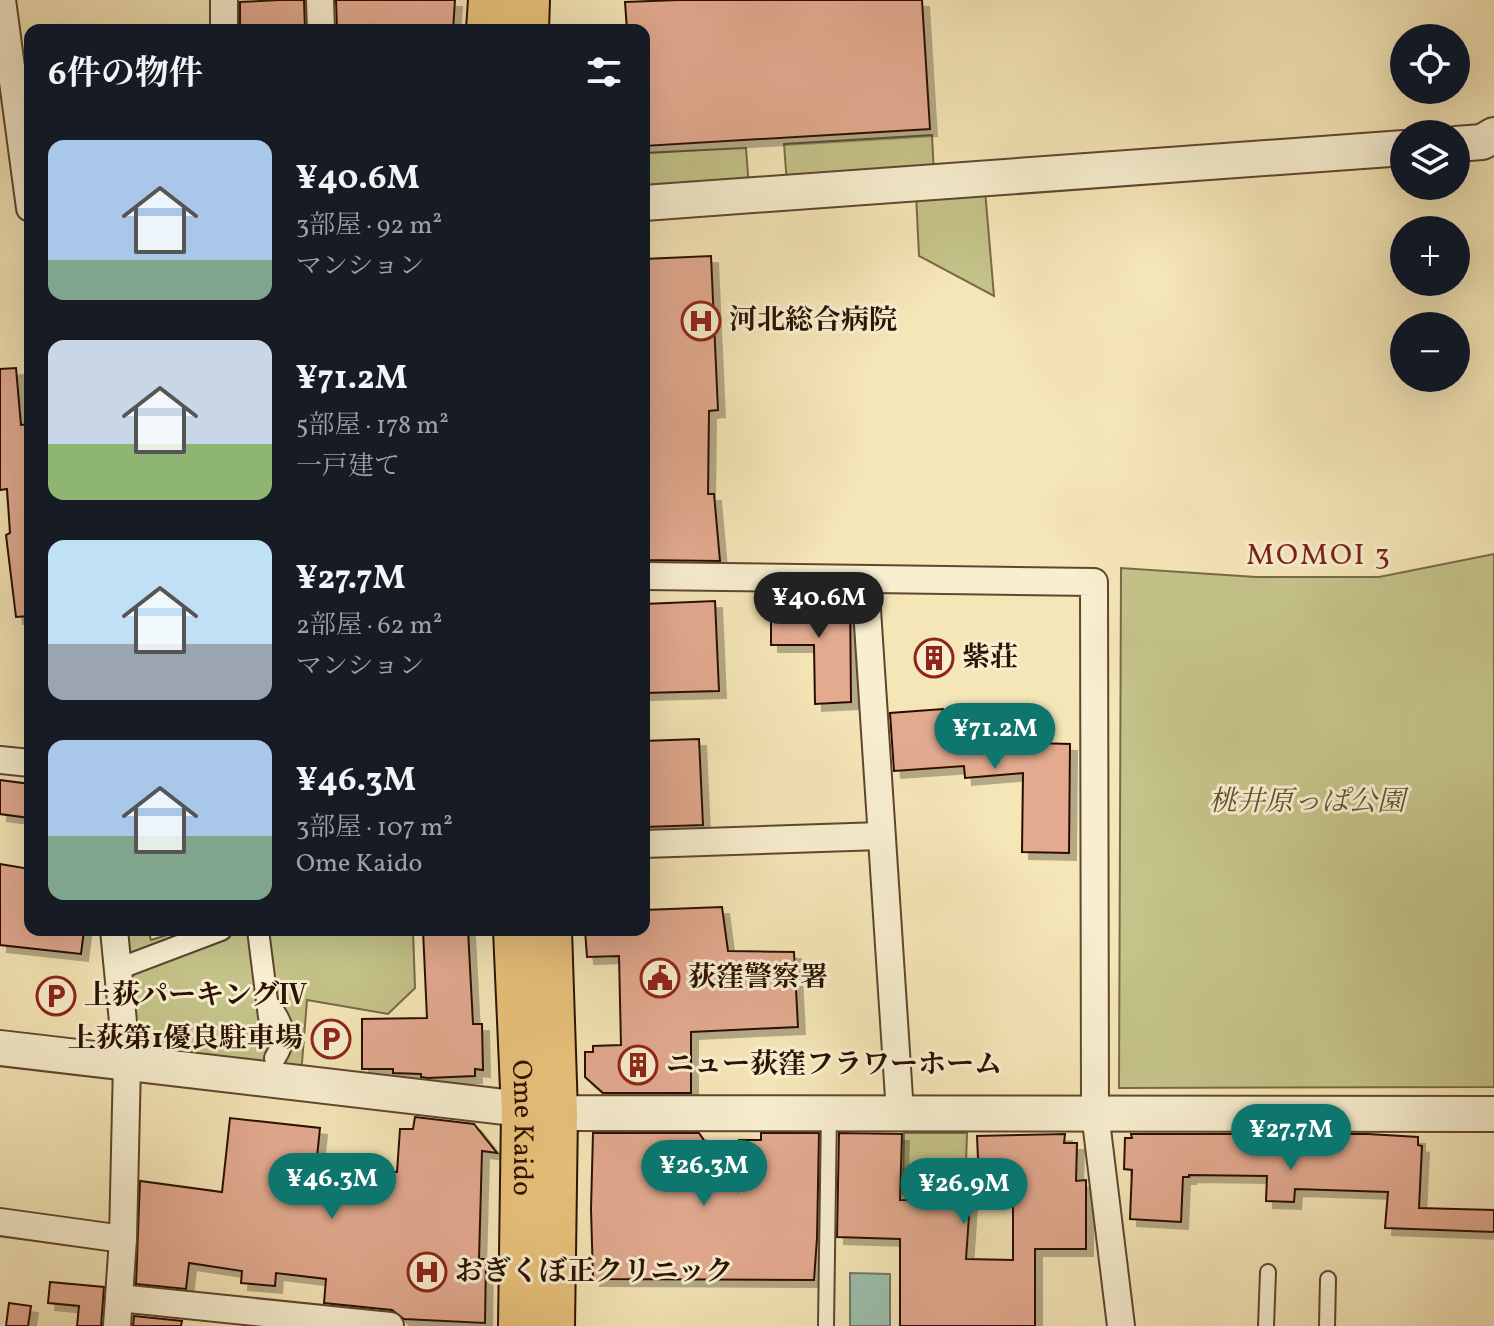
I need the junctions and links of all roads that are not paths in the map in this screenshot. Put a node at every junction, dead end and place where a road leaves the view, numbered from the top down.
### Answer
1 (2, 0) edge
2 (224, 0) edge
3 (320, 0) edge
4 (490, 0) edge
5 (528, 0) edge
6 (224, 24) edge
7 (321, 24) edge
8 (488, 24) edge
9 (527, 24) edge
10 (15, 81) edge
11 (1494, 135) edge
12 (1470, 143) edge
13 (1390, 149) edge
14 (24, 157) edge
15 (650, 203) edge
16 (650, 576) edge
17 (865, 579) junction
18 (0, 760) edge
19 (24, 762) edge
20 (881, 836) junction
21 (650, 844) edge
22 (115, 936) edge
23 (205, 936) edge
24 (259, 936) edge
25 (516, 936) edge
26 (550, 936) edge
27 (118, 969) junction
28 (0, 1048) edge
29 (276, 1061) junction
30 (127, 1063) junction
31 (540, 1112) junction
32 (829, 1113) junction
33 (900, 1113) junction
34 (1095, 1113) junction
35 (1494, 1114) edge
36 (0, 1222) edge
37 (123, 1239) junction
38 (1268, 1272) dead end
39 (1328, 1279) dead end
40 (119, 1298) junction
41 (826, 1325) edge
42 (117, 1326) edge
43 (390, 1326) edge
44 (520, 1326) edge
45 (553, 1326) edge
46 (1121, 1326) edge
47 (1266, 1326) edge
48 (1327, 1326) edge

1 - 10 street
2 - 6 street
3 - 7 street
4 - 8 main road
5 - 9 main road
10 - 14 street
11 - 12 street
13 - 15 street
16 - 17 street
17 - 20 street
17 - 34 street
18 - 19 street
20 - 21 street
20 - 33 street
22 - 27 street
23 - 27 street
24 - 29 street
25 - 31 main road, Ome Kaido
26 - 31 main road, Ome Kaido
27 - 30 street
28 - 30 street
29 - 30 street
29 - 31 street
30 - 37 street
31 - 32 street
31 - 44 main road, Ome Kaido
31 - 45 main road, Ome Kaido
32 - 33 street
32 - 41 lane
33 - 34 street
34 - 35 street
34 - 46 street
36 - 37 street
37 - 40 street
38 - 47 lane
39 - 48 lane
40 - 42 street
40 - 43 street

